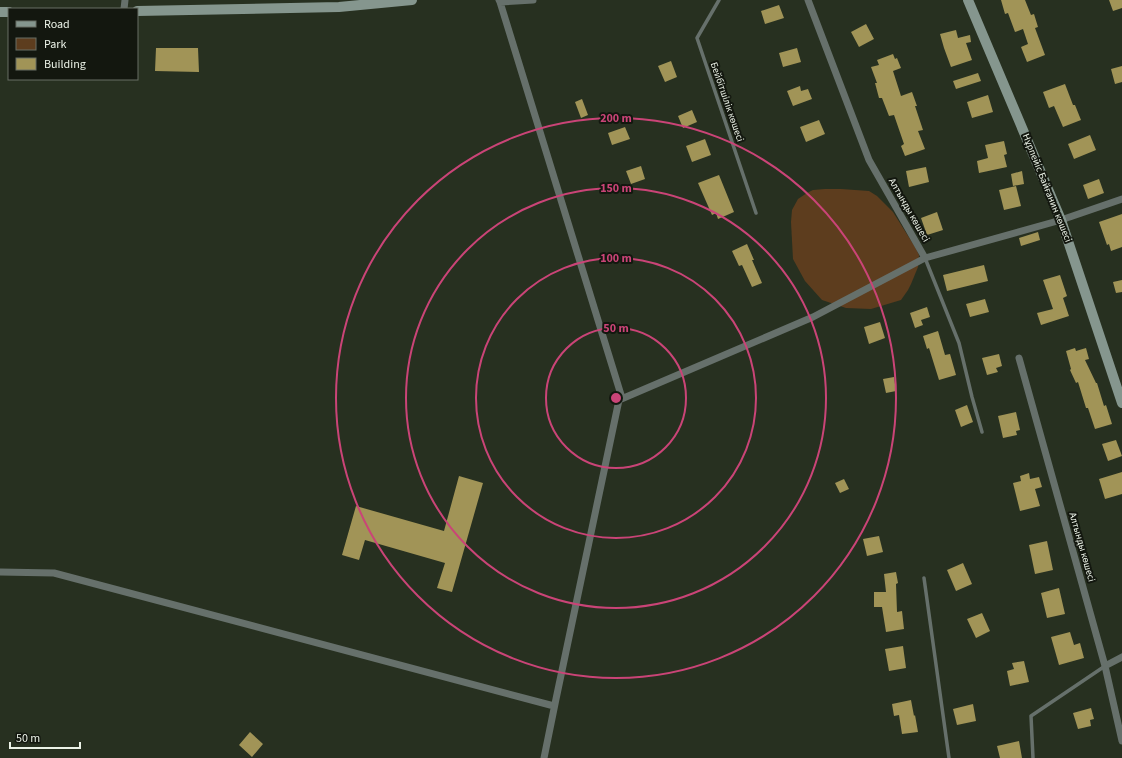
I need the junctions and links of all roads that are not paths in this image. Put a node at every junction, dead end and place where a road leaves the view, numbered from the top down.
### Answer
1 (412, 0) edge
2 (533, 0) edge
3 (719, 0) edge
4 (808, 0) edge
5 (968, 0) edge
6 (500, 1) edge
7 (342, 3) edge
8 (138, 11) edge
9 (1122, 199) edge
10 (756, 213) dead end
11 (1061, 220) junction
12 (925, 258) junction
13 (1019, 358) dead end
14 (622, 398) junction
15 (1122, 403) edge
16 (982, 432) dead end
17 (0, 572) edge
18 (924, 578) dead end
19 (1122, 657) edge
20 (1105, 666) junction
21 (554, 706) junction
22 (1122, 741) edge
23 (544, 758) edge
24 (949, 758) edge
25 (1032, 758) edge

1 - 7 street
2 - 6 street
3 - 10 lane, Бейбітшілік көшесі
4 - 12 street, Алтынды көшесі
5 - 11 street, Нұрпейіс Байғанин көшесі
6 - 14 street
7 - 8 street
9 - 11 street
11 - 12 street
11 - 15 street, Нұрпейіс Байғанин көшесі
12 - 14 street
12 - 16 lane, Алтынды көшесі
13 - 20 street, Алтынды көшесі
14 - 21 street
17 - 21 street
18 - 24 lane
19 - 20 street
20 - 22 street, Алтынды көшесі
20 - 25 lane
21 - 23 street

